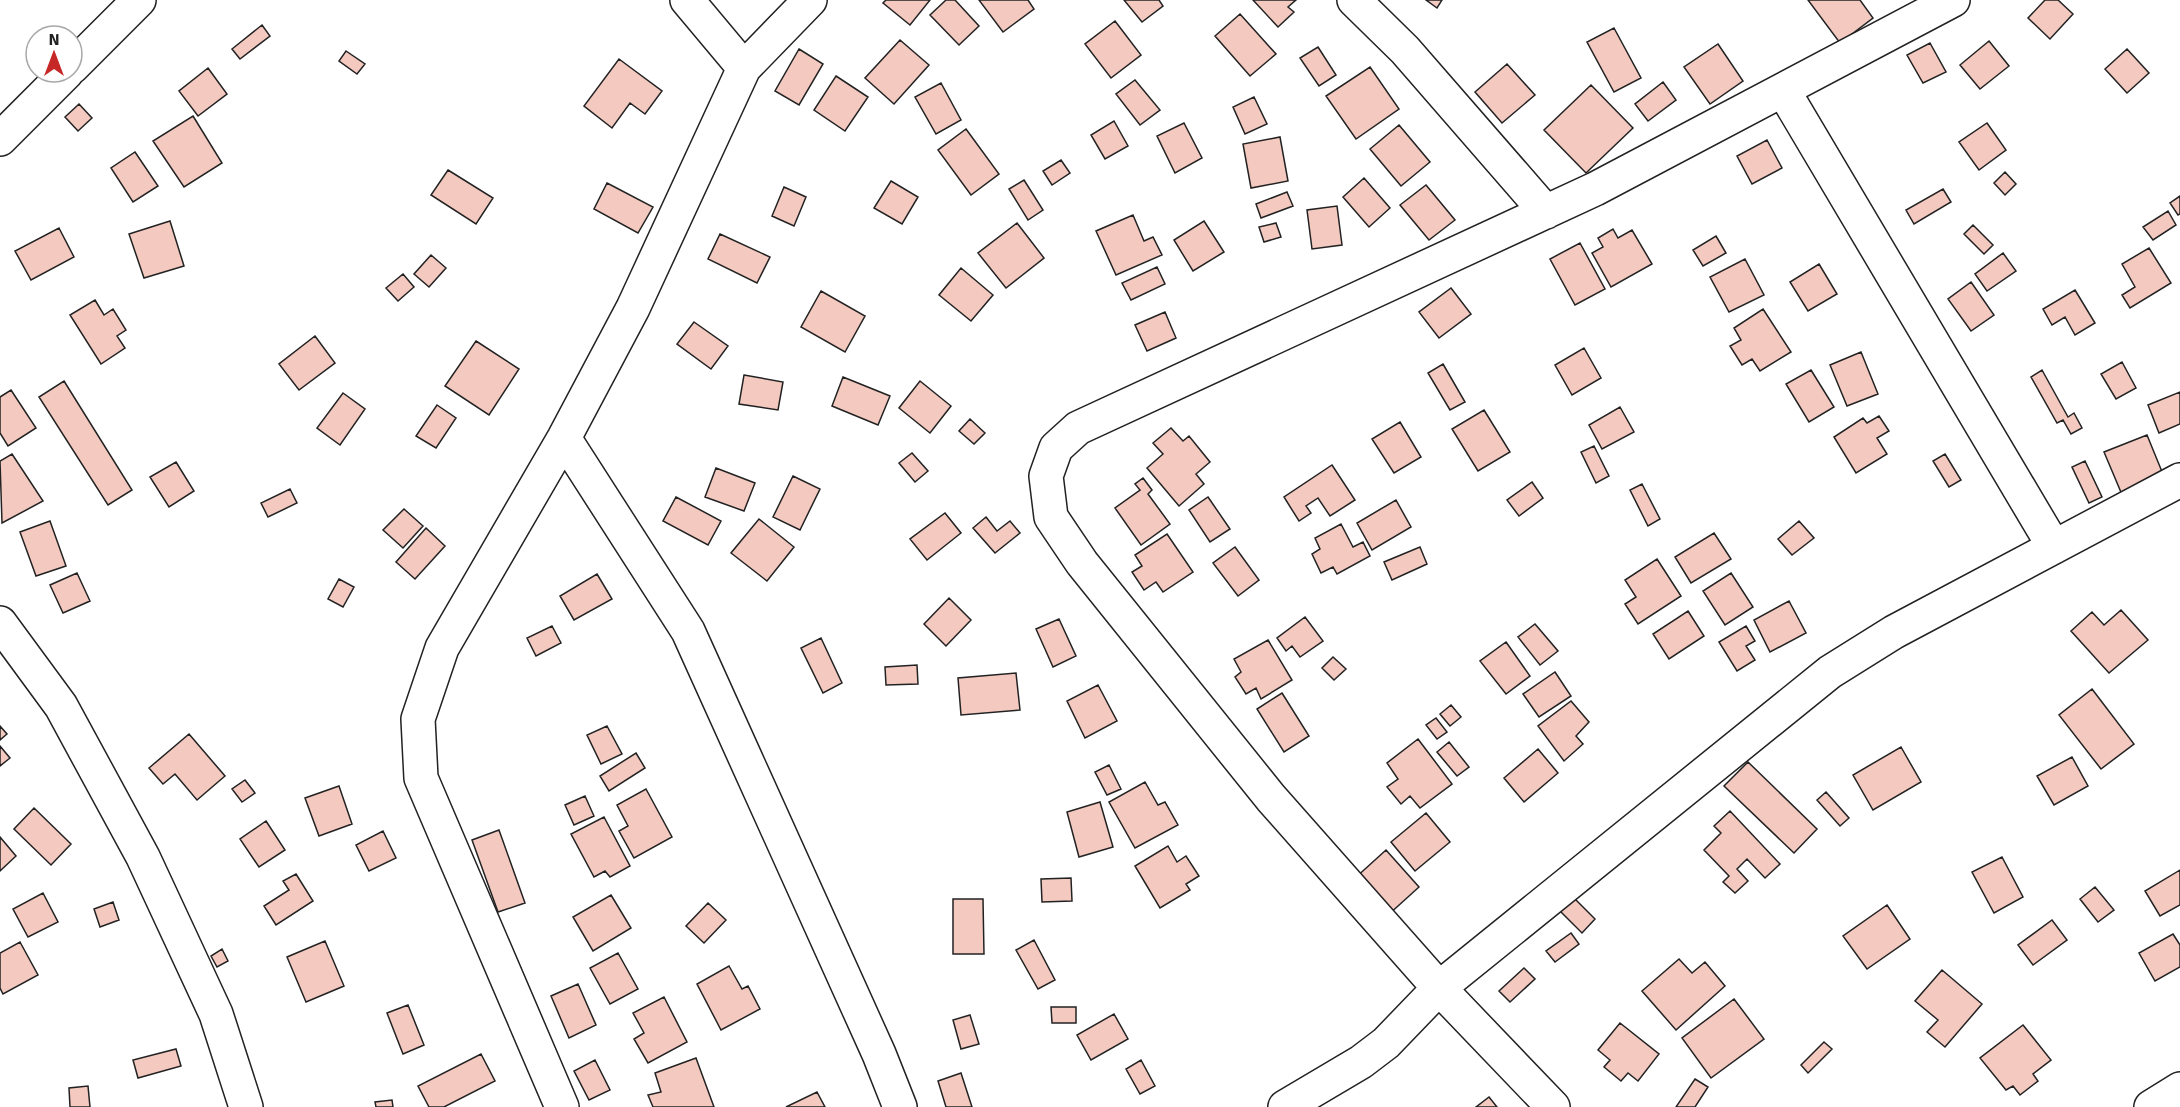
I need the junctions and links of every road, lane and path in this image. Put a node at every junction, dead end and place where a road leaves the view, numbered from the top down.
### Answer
1 (139, 0) edge
2 (687, 0) edge
3 (810, 0) edge
4 (1354, 0) edge
5 (1953, 0) edge
6 (84, 55) edge
7 (744, 68) junction
8 (55, 84) edge
9 (1783, 90) junction
10 (0, 139) edge
11 (1546, 212) junction
12 (564, 438) junction
13 (2180, 480) edge
14 (2054, 547) junction
15 (0, 623) edge
16 (1439, 988) junction
17 (2180, 1089) edge
18 (246, 1107) edge
19 (562, 1107) edge
20 (900, 1107) edge
21 (1285, 1107) edge
22 (1553, 1107) edge
23 (2151, 1107) edge

1 - 6 street
2 - 7 street
3 - 7 street
4 - 11 street
5 - 9 street
7 - 12 street
8 - 10 street
9 - 11 street
9 - 14 street
11 - 16 street
12 - 19 street
12 - 20 street
13 - 14 street
14 - 16 street
15 - 18 street
16 - 21 street
16 - 22 street
17 - 23 street

